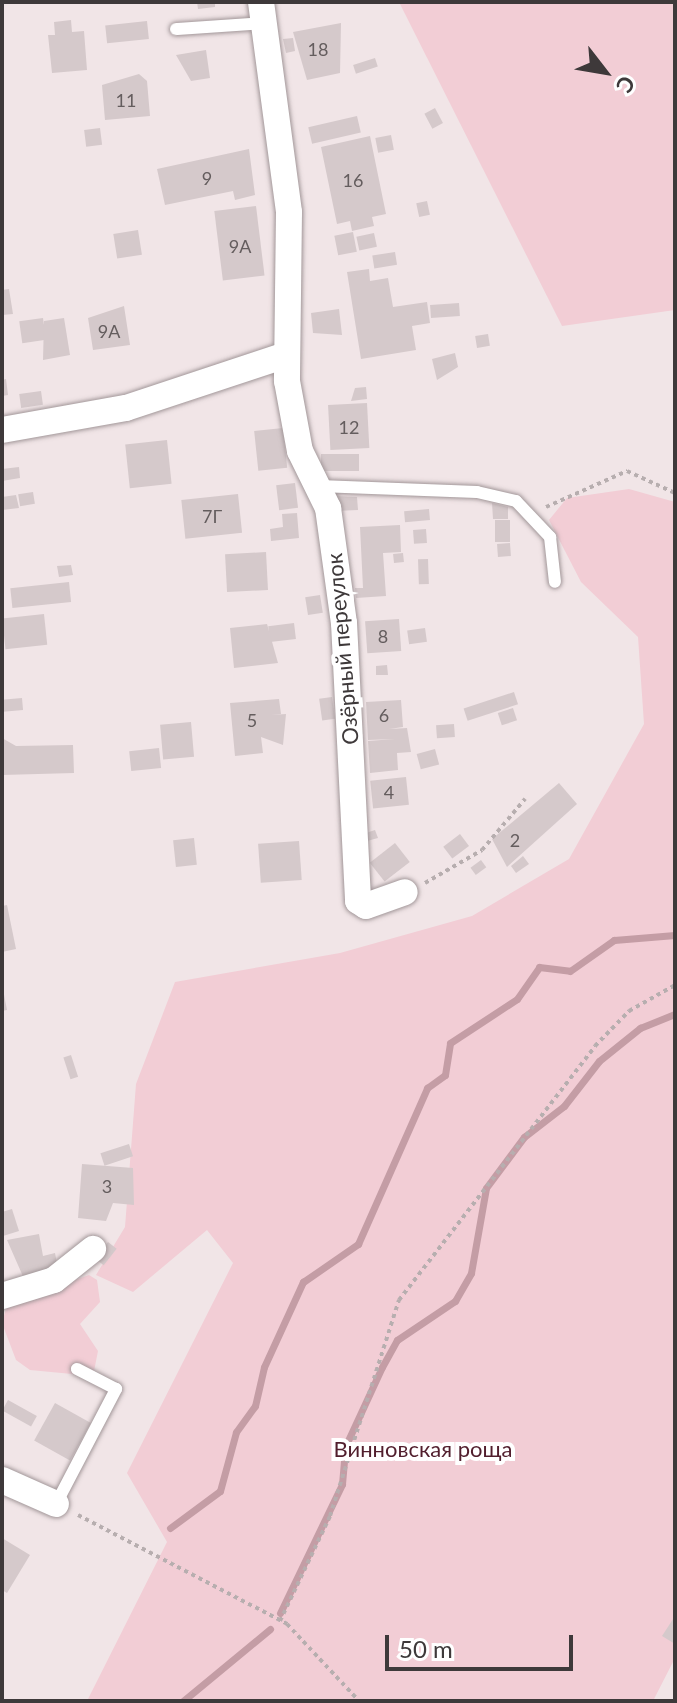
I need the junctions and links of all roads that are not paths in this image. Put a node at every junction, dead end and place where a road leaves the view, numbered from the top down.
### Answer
1 (262, 13) edge
2 (176, 29) dead end
3 (286, 355) junction
4 (2, 430) edge
5 (316, 486) junction
6 (555, 582) dead end
7 (405, 892) road end
8 (93, 1249) dead end
9 (2, 1296) edge
10 (77, 1369) dead end
11 (2, 1480) edge
12 (56, 1504) joint

1 - 2 lane
1 - 3 street, Озёрный переулок
3 - 4 street
3 - 5 street, Озёрный переулок
5 - 6 lane
5 - 7 street, Озёрный переулок
8 - 9 street
10 - 12 lane
11 - 12 street

